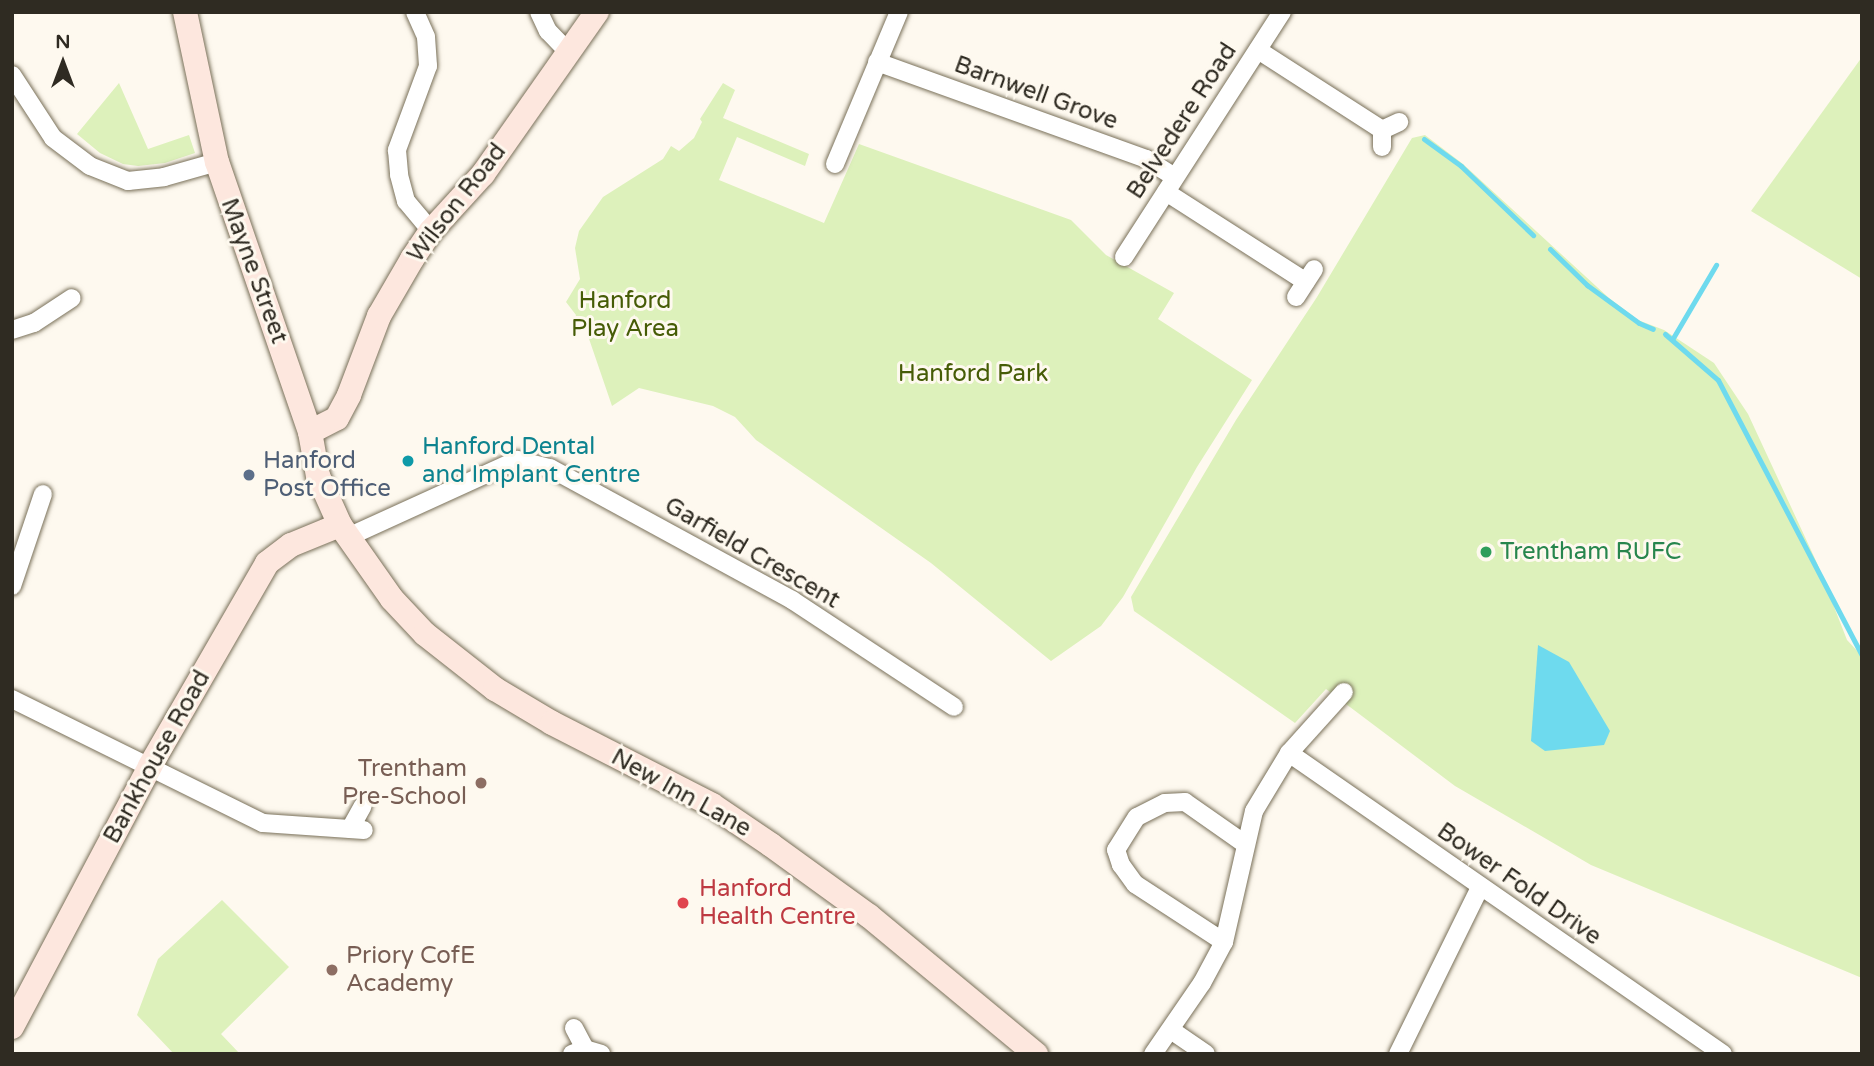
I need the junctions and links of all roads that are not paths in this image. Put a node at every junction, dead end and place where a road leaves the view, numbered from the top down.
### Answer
1 (185, 12) edge
2 (415, 12) edge
3 (539, 12) edge
4 (597, 12) edge
5 (899, 12) edge
6 (1282, 12) edge
7 (1258, 50) junction
8 (568, 52) junction
9 (877, 62) junction
10 (12, 75) edge
11 (1399, 122) dead end
12 (217, 162) junction
13 (835, 164) dead end
14 (1170, 184) junction
15 (431, 231) junction
16 (1124, 257) dead end
17 (1305, 283) dead end
18 (72, 298) dead end
19 (12, 330) edge
20 (310, 432) junction
21 (43, 494) dead end
22 (344, 531) junction
23 (12, 586) edge
24 (1344, 692) dead end
25 (12, 699) edge
26 (954, 707) dead end
27 (1289, 753) junction
28 (149, 765) junction
29 (363, 806) dead end
30 (1245, 844) junction
31 (1480, 887) junction
32 (1224, 942) junction
33 (12, 1027) edge
34 (574, 1028) dead end
35 (1171, 1030) junction
36 (586, 1052) edge
37 (1036, 1054) edge
38 (1153, 1054) edge
39 (1206, 1054) edge
40 (1398, 1054) edge
41 (1723, 1054) edge

1 - 12 street, Mayne Street
2 - 15 street
3 - 8 street
4 - 8 street, Wilson Road
5 - 9 street
6 - 7 street, Belvedere Road
7 - 11 street
7 - 14 street, Belvedere Road
8 - 15 street, Wilson Road
9 - 13 street
9 - 14 street, Barnwell Grove
10 - 12 street
12 - 20 street, Mayne Street
14 - 16 street, Belvedere Road
14 - 17 street, Barnwell Grove
15 - 20 street, Wilson Road
18 - 19 street
20 - 22 street, Mayne Street
21 - 23 street
22 - 26 street, Garfield Crescent
22 - 28 street, Bankhouse Road
22 - 37 street, New Inn Lane
24 - 27 street
25 - 28 street
27 - 30 street
27 - 31 street, Bower Fold Drive
28 - 29 street
28 - 33 street, Bankhouse Road
30 - 32 street
30 - 32 street
31 - 40 street
31 - 41 street, Bower Fold Drive
32 - 35 street
34 - 36 street
35 - 38 street
35 - 39 street

